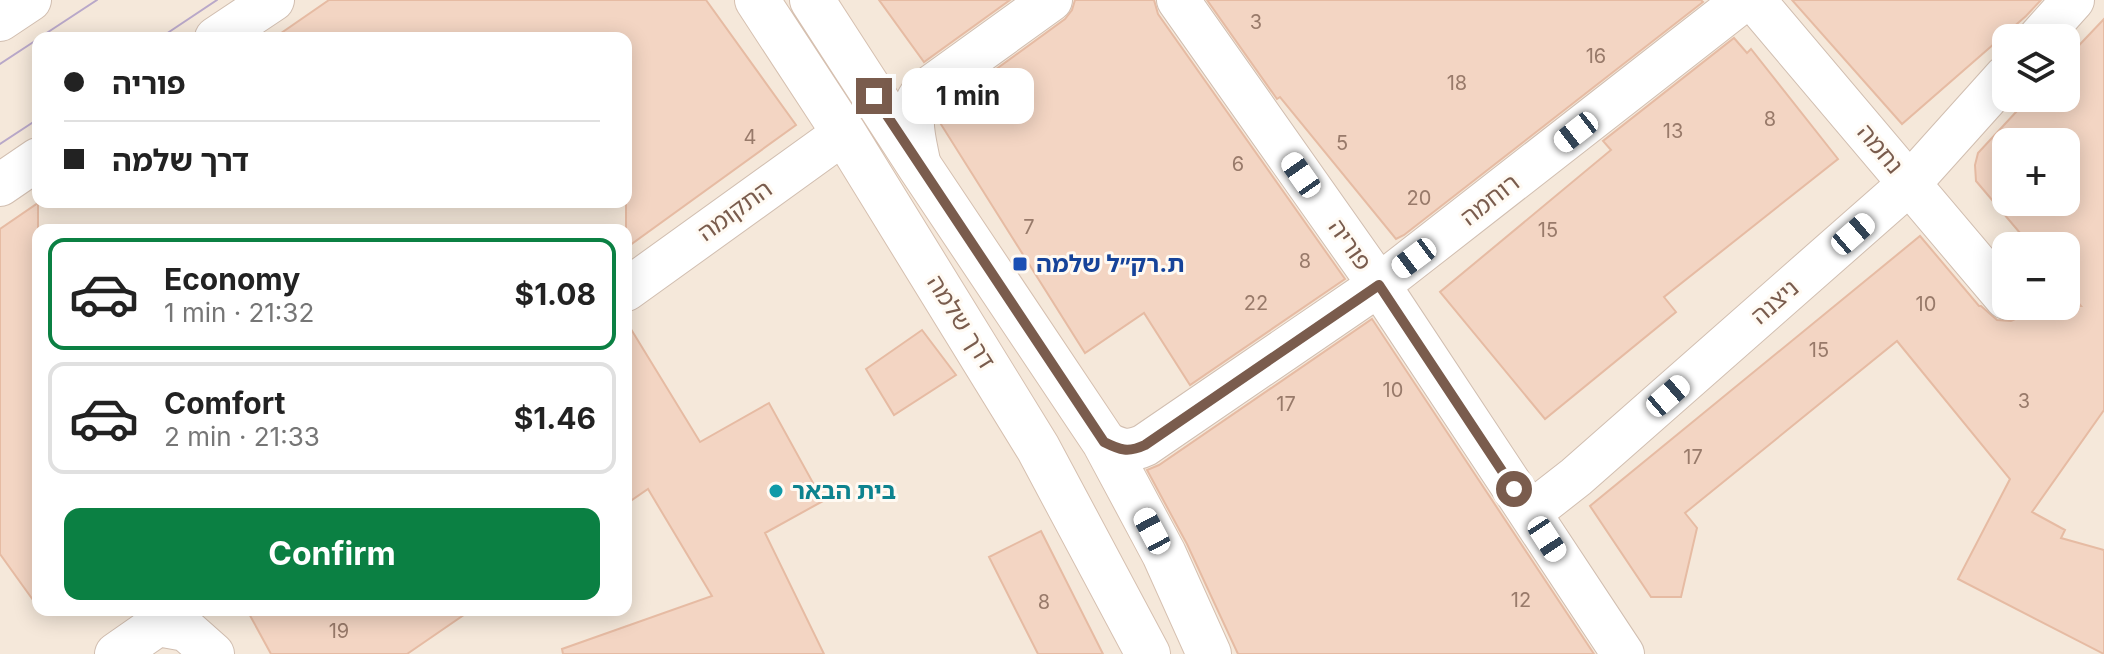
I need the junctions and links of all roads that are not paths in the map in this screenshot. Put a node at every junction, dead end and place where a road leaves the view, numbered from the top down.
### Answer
1 (30, 0) edge
2 (273, 0) edge
3 (757, 0) edge
4 (812, 0) edge
5 (1051, 0) edge
6 (1178, 0) edge
7 (1744, 0) edge
8 (1754, 0) edge
9 (2073, 0) edge
10 (0, 20) edge
11 (2052, 24) edge
12 (225, 32) edge
13 (1992, 92) edge
14 (844, 133) junction
15 (32, 163) edge
16 (920, 167) junction
17 (1909, 184) junction
18 (0, 185) edge
19 (1992, 281) edge
20 (1379, 285) junction
21 (632, 286) edge
22 (1104, 442) junction
23 (1530, 513) junction
24 (169, 618) edge
25 (116, 654) edge
26 (213, 654) edge
27 (1148, 654) edge
28 (1209, 654) edge
29 (1623, 654) edge

1 - 10 street
2 - 12 street
3 - 14 main road, דרך שלמה
4 - 16 main road, דרך שלמה
5 - 16 street
6 - 20 street, פוריה
7 - 20 street, רוחמה
8 - 17 street, נחמה
9 - 11 street
13 - 17 street, ניצנה
14 - 21 street, התקומה
14 - 27 main road, דרך שלמה
15 - 18 street
16 - 22 main road, דרך שלמה
17 - 19 street, נחמה
17 - 23 street, ניצנה
20 - 22 street, רוחמה
20 - 23 street, פוריה
22 - 28 main road, דרך שלמה
23 - 29 street, פוריה
24 - 25 street
24 - 26 street

